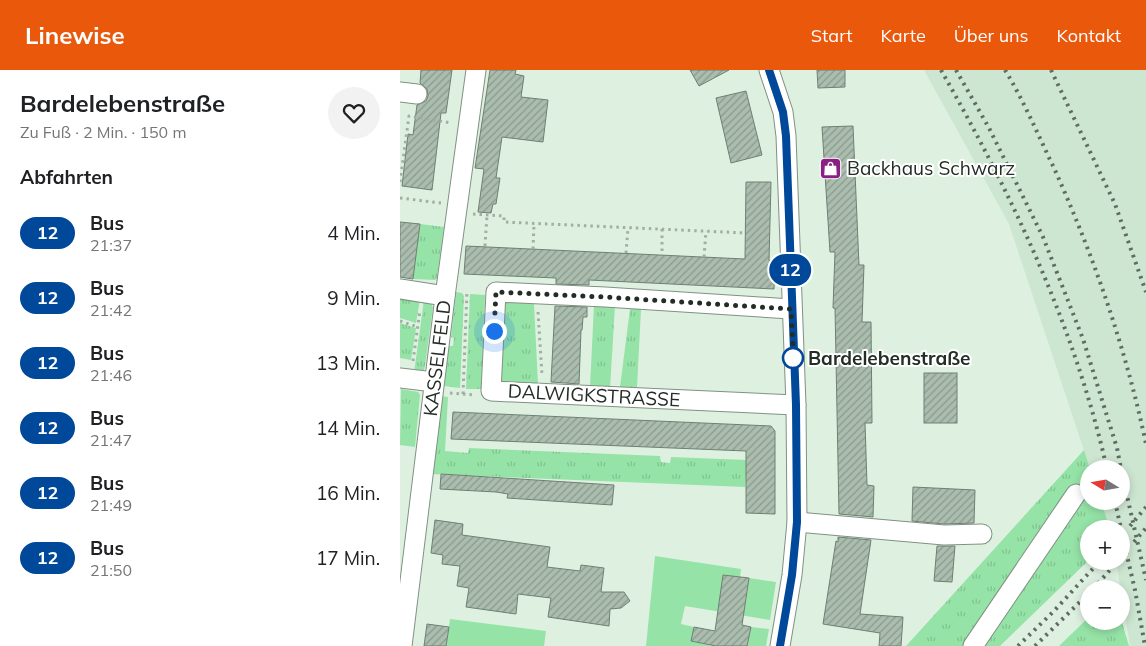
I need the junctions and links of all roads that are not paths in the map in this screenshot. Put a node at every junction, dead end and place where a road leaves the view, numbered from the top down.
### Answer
1 (476, 70) edge
2 (769, 70) edge
3 (785, 70) edge
4 (777, 91) junction
5 (400, 290) edge
6 (445, 296) junction
7 (791, 309) junction
8 (400, 378) edge
9 (434, 382) junction
10 (796, 405) junction
11 (1076, 494) dead end
12 (797, 522) junction
13 (408, 528) edge
14 (982, 534) dead end
15 (402, 643) edge
16 (780, 646) edge
17 (973, 646) edge

1 - 6 street, KASSELFELD
2 - 4 street
3 - 4 street
4 - 7 street
5 - 6 street
6 - 9 street, KASSELFELD
7 - 10 street
7 - 10 street, DALWIGKSTRASSE
8 - 9 street
9 - 13 street, KASSELFELD
10 - 12 street
11 - 17 street
12 - 14 street
12 - 16 street
13 - 15 street, KASSELFELD

